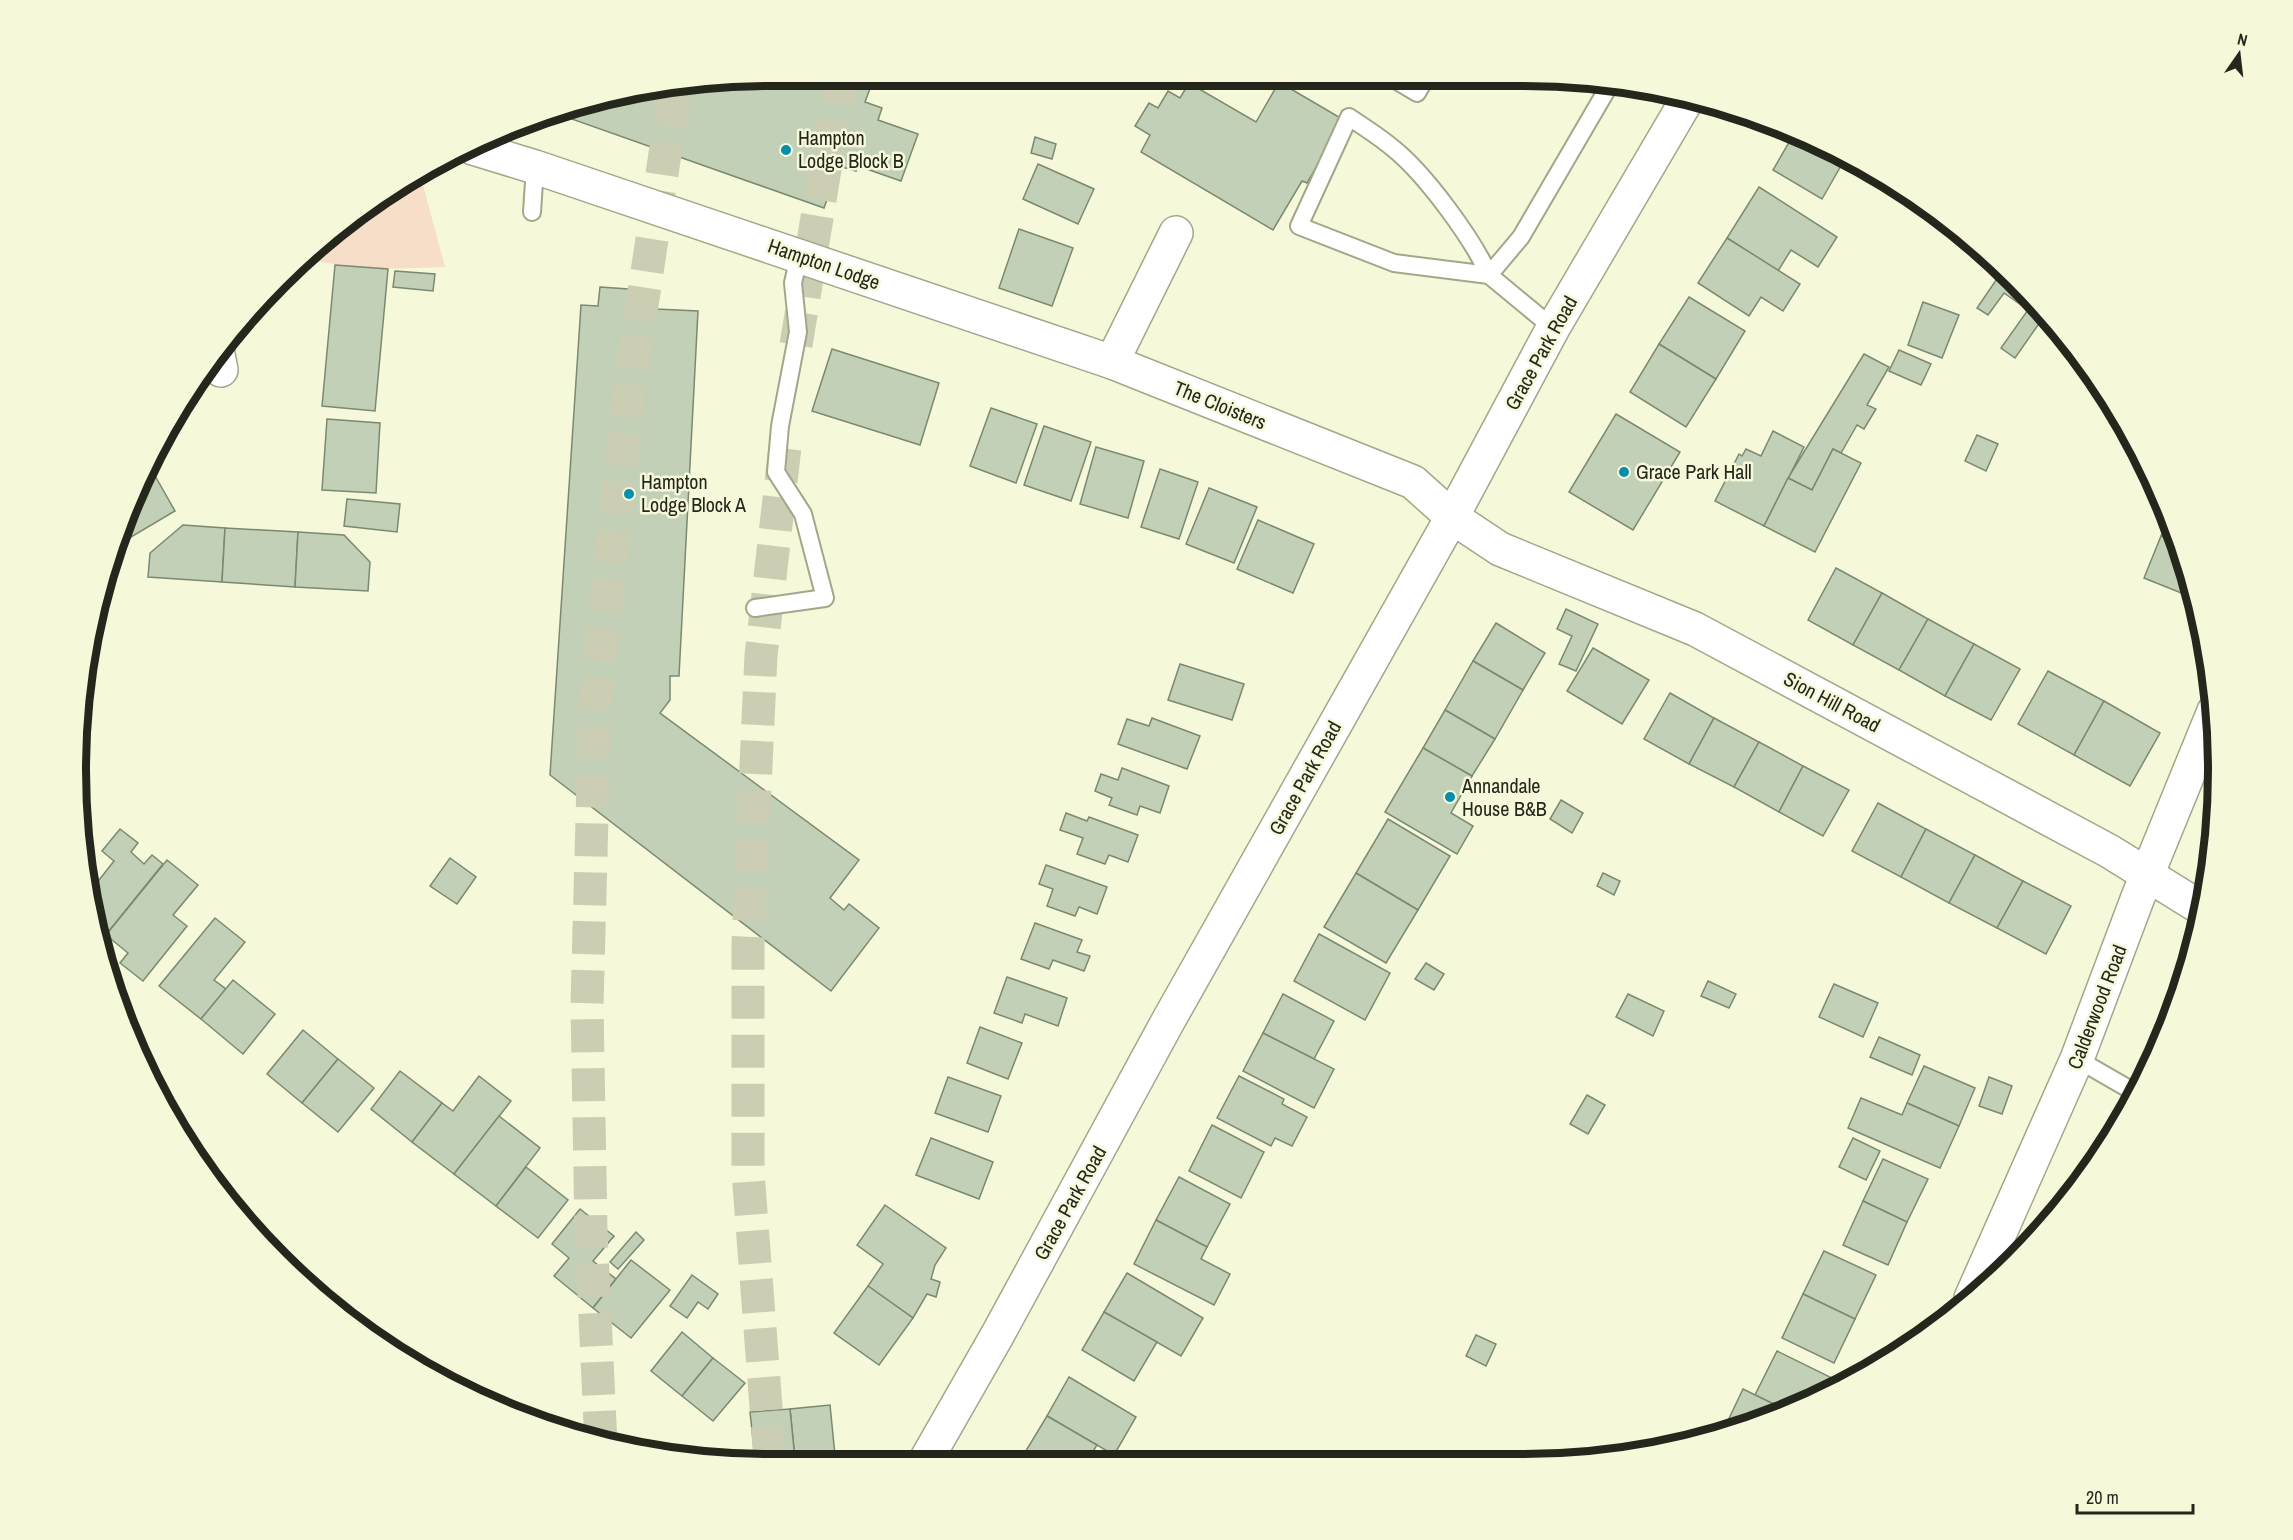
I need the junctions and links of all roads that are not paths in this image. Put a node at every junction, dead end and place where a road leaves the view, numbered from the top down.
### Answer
1 (1606, 90) edge
2 (1684, 105) edge
3 (480, 150) edge
4 (535, 167) junction
5 (532, 212) dead end
6 (1176, 233) dead end
7 (799, 256) junction
8 (1489, 275) junction
9 (1553, 328) junction
10 (1112, 362) junction
11 (1452, 517) junction
12 (755, 608) dead end
13 (2206, 730) edge
14 (2148, 874) junction
15 (2194, 904) edge
16 (2077, 1059) junction
17 (2129, 1089) edge
18 (1979, 1281) edge
19 (929, 1454) edge

1 - 8 lane
2 - 9 street, Grace Park Road
3 - 4 street, Hampton Lodge
4 - 5 lane
4 - 7 street, Hampton Lodge
6 - 10 street
7 - 10 street, Hampton Lodge
7 - 12 lane
8 - 8 lane
8 - 9 lane
9 - 11 street, Grace Park Road
10 - 11 street, The Cloisters
11 - 14 street, Sion Hill Road
11 - 19 street, Grace Park Road
13 - 14 street, Calderwood Road
14 - 15 street, Sion Hill Road
14 - 16 street, Calderwood Road
16 - 17 lane
16 - 18 street, Calderwood Road

